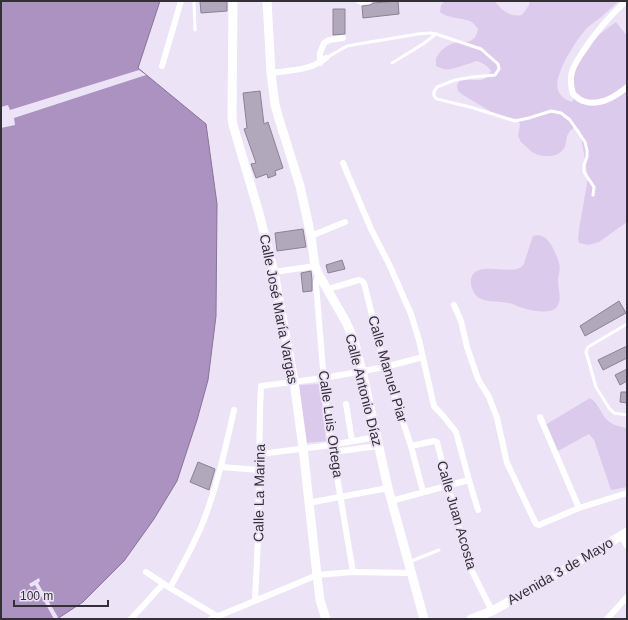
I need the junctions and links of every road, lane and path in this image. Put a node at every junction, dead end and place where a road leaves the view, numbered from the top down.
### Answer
1 (181, 1) edge
2 (194, 1) edge
3 (233, 1) edge
4 (267, 1) edge
5 (358, 1) edge
6 (369, 1) edge
7 (626, 1) edge
8 (195, 30) dead end
9 (436, 34) junction
10 (343, 38) dead end
11 (326, 58) joint
12 (320, 63) junction
13 (392, 63) dead end
14 (162, 66) dead end
15 (271, 73) junction
16 (627, 87) edge
17 (343, 163) dead end
18 (593, 195) dead end
19 (345, 222) dead end
20 (311, 236) junction
21 (315, 266) junction
22 (274, 272) junction
23 (319, 275) junction
24 (328, 289) junction
25 (454, 305) dead end
26 (627, 324) edge
27 (423, 357) junction
28 (385, 367) junction
29 (362, 371) junction
30 (324, 378) junction
31 (294, 381) junction
32 (346, 404) dead end
33 (234, 410) dead end
34 (627, 415) edge
35 (540, 417) dead end
36 (376, 437) junction
37 (352, 441) junction
38 (332, 445) junction
39 (378, 446) junction
40 (412, 446) junction
41 (303, 448) junction
42 (333, 452) junction
43 (260, 454) junction
44 (221, 467) junction
45 (260, 470) junction
46 (469, 480) junction
47 (448, 485) junction
48 (388, 488) junction
49 (423, 492) junction
50 (627, 493) edge
51 (341, 496) junction
52 (391, 501) junction
53 (308, 503) junction
54 (579, 508) junction
55 (478, 510) dead end
56 (624, 534) edge
57 (627, 546) edge
58 (439, 550) dead end
59 (408, 562) junction
60 (146, 572) dead end
61 (353, 572) junction
62 (411, 573) junction
63 (317, 575) junction
64 (163, 584) junction
65 (170, 588) junction
66 (627, 597) edge
67 (255, 600) junction
68 (492, 611) junction
69 (217, 616) junction
70 (131, 619) edge
71 (211, 619) edge
72 (326, 619) edge
73 (424, 619) edge
74 (471, 619) edge
75 (607, 619) edge

1 - 14 street
2 - 8 lane
3 - 22 street, Calle José María Vargas
4 - 15 street, Calle Antonio Díaz
5 - 6 street
7 - 16 street
9 - 11 lane
9 - 13 lane
9 - 18 lane
10 - 12 street
11 - 12 street
12 - 15 street
15 - 20 street, Calle Antonio Díaz
17 - 27 street
19 - 20 street
20 - 21 street, Calle Antonio Díaz
21 - 22 street
21 - 23 street, Calle Antonio Díaz
22 - 31 street, Calle José María Vargas
23 - 24 street, Calle Antonio Díaz
23 - 30 street, Calle Luis Ortega
24 - 28 street, Calle Manuel Piar
24 - 29 street, Calle Antonio Díaz
25 - 54 street
26 - 34 lane
27 - 28 street
27 - 46 street
28 - 29 street
28 - 40 street, Calle Manuel Piar
29 - 30 street
29 - 36 street, Calle Antonio Díaz
30 - 31 street
30 - 38 street, Calle Luis Ortega
31 - 41 street, Calle José María Vargas
31 - 43 street, Calle La Marina
32 - 37 street
33 - 44 street
35 - 54 street
36 - 37 street
36 - 39 street, Calle Antonio Díaz
37 - 38 street
38 - 41 street
38 - 42 street, Calle Luis Ortega
39 - 42 street
39 - 48 street, Calle Antonio Díaz
40 - 47 street, Calle Juan Acosta
40 - 49 street, Calle Manuel Piar
41 - 43 street
41 - 53 street, Calle José María Vargas
42 - 51 street, Calle Luis Ortega
43 - 45 street, Calle La Marina
44 - 45 street
44 - 65 street
45 - 67 street, Calle La Marina
46 - 47 street
46 - 55 street
47 - 49 street
47 - 68 street, Calle Juan Acosta
48 - 51 street
48 - 52 street, Calle Antonio Díaz
49 - 52 street
50 - 54 street
51 - 53 street
51 - 61 street, Calle Luis Ortega
52 - 59 street, Calle Antonio Díaz
53 - 63 street, Calle José María Vargas
56 - 57 street
56 - 68 street, Avenida 3 de Mayo
58 - 59 lane
59 - 62 street, Calle Antonio Díaz
60 - 64 street
61 - 62 street
61 - 63 street
62 - 73 street, Calle Antonio Díaz
63 - 67 street
63 - 72 street, Calle José María Vargas
64 - 65 street
64 - 70 street
65 - 69 street
66 - 75 street
67 - 69 street
68 - 74 street, Avenida 3 de Mayo
69 - 71 street

